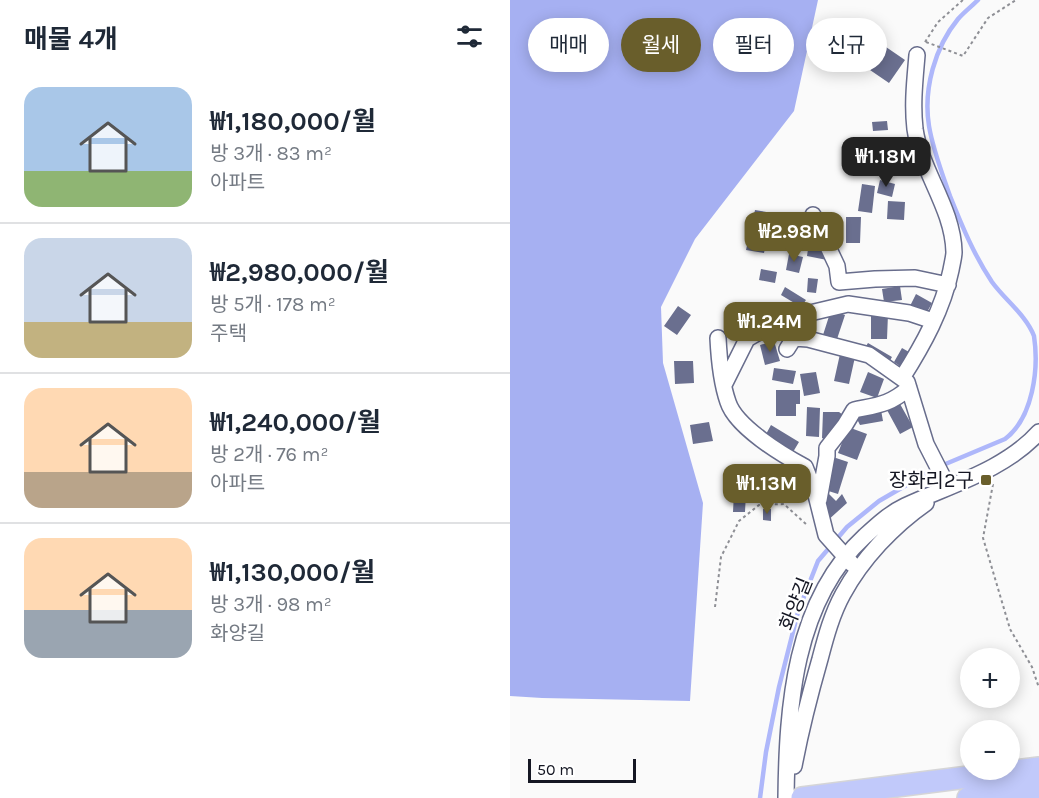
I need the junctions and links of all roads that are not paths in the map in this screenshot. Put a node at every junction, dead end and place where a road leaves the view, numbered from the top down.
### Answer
1 (921, 48) road end
2 (813, 214) dead end
3 (948, 285) junction
4 (933, 321) junction
5 (717, 338) dead end
6 (787, 349) dead end
7 (906, 383) junction
8 (724, 385) junction
9 (1039, 432) edge
10 (948, 487) junction
11 (818, 503) junction
12 (842, 554) junction
13 (858, 570) junction
14 (1039, 768) edge
15 (1039, 789) edge
16 (787, 798) edge
17 (802, 798) edge
18 (968, 798) edge

1 - 3 street
2 - 3 street
3 - 4 street
4 - 7 street
4 - 8 street
5 - 8 street
6 - 7 street
7 - 10 street
7 - 11 street
8 - 11 street
9 - 10 street, 화양길
10 - 12 street, 화양길
10 - 13 street, 화양길
11 - 12 street
12 - 13 street
12 - 16 street, 화양길
13 - 16 street, 화양길
14 - 17 highway
15 - 18 highway

